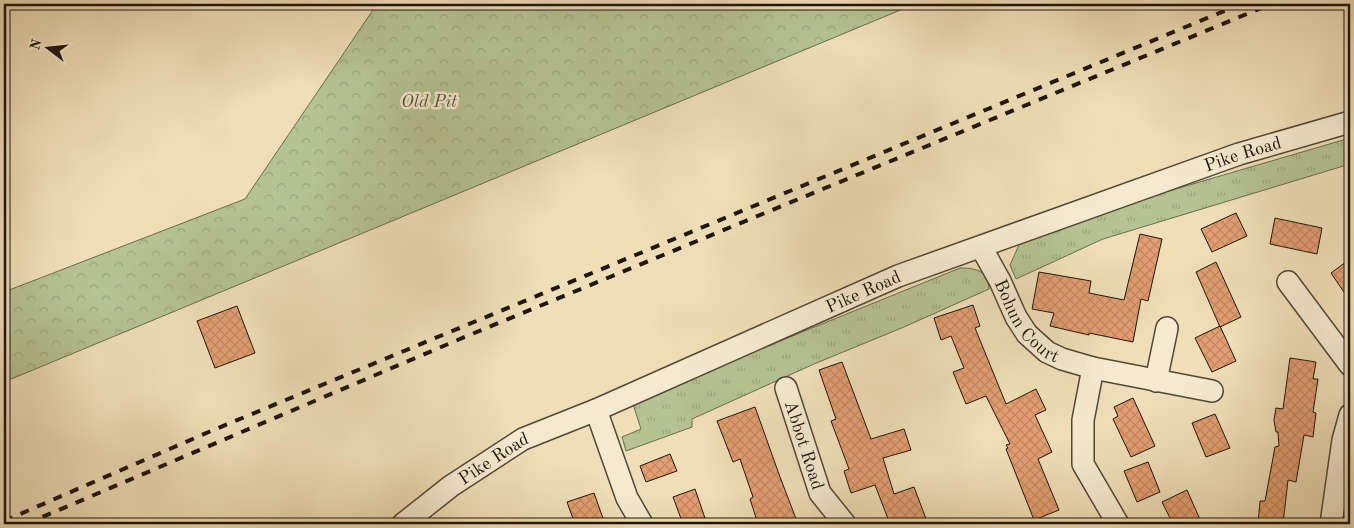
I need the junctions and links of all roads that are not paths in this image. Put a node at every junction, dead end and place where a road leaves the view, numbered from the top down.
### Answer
1 (1350, 122) edge
2 (981, 247) junction
3 (1288, 282) dead end
4 (1167, 328) dead end
5 (1350, 365) edge
6 (1093, 368) junction
7 (1156, 381) junction
8 (786, 388) dead end
9 (1212, 392) dead end
10 (596, 410) junction
11 (1350, 414) edge
12 (403, 524) edge
13 (642, 524) edge
14 (845, 524) edge
15 (1118, 524) edge
16 (1331, 524) edge

1 - 2 street, Pike Road
2 - 6 street, Bohun Court
2 - 10 street, Pike Road
3 - 5 street
4 - 7 street
6 - 7 street, Bohun Court
6 - 15 street
7 - 9 street, Bohun Court
8 - 14 street, Abbot Road
10 - 12 street, Pike Road
10 - 13 street
11 - 16 street

